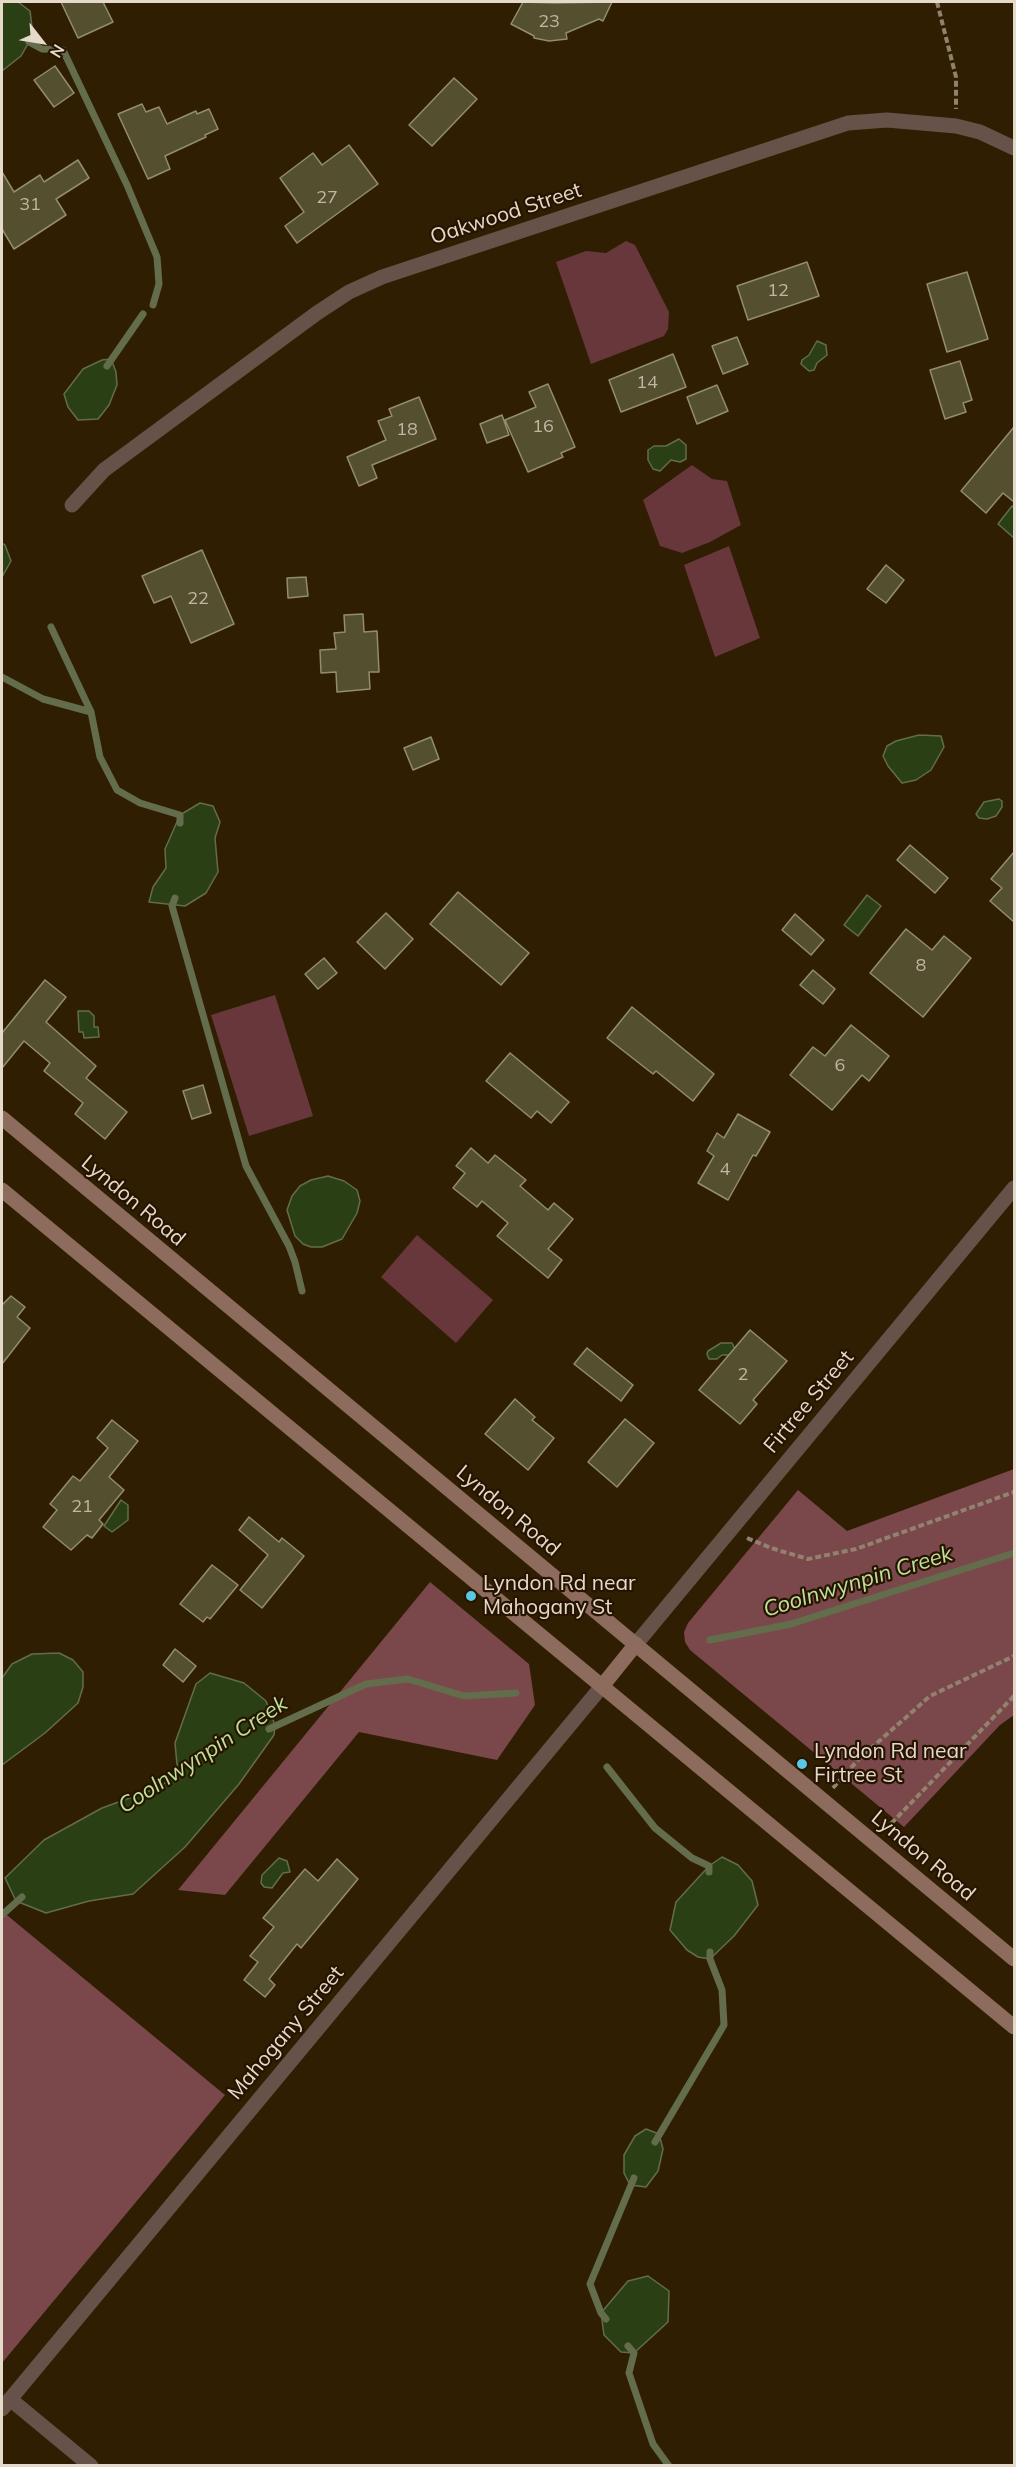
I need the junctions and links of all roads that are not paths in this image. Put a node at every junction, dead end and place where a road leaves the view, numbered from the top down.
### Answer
1 (1014, 148) edge
2 (72, 505) dead end
3 (2, 1118) edge
4 (1014, 1188) edge
5 (2, 1190) edge
6 (636, 1644) junction
7 (603, 1685) junction
8 (1014, 1959) edge
9 (1014, 2026) edge
10 (6, 2404) edge
11 (91, 2466) edge

1 - 2 street, Oakwood Street
3 - 6 main road, Lyndon Road
4 - 6 street, Firtree Street
5 - 7 main road
6 - 7 main road
6 - 8 main road, Lyndon Road
7 - 9 main road
7 - 10 street, Mahogany Street
10 - 11 street

